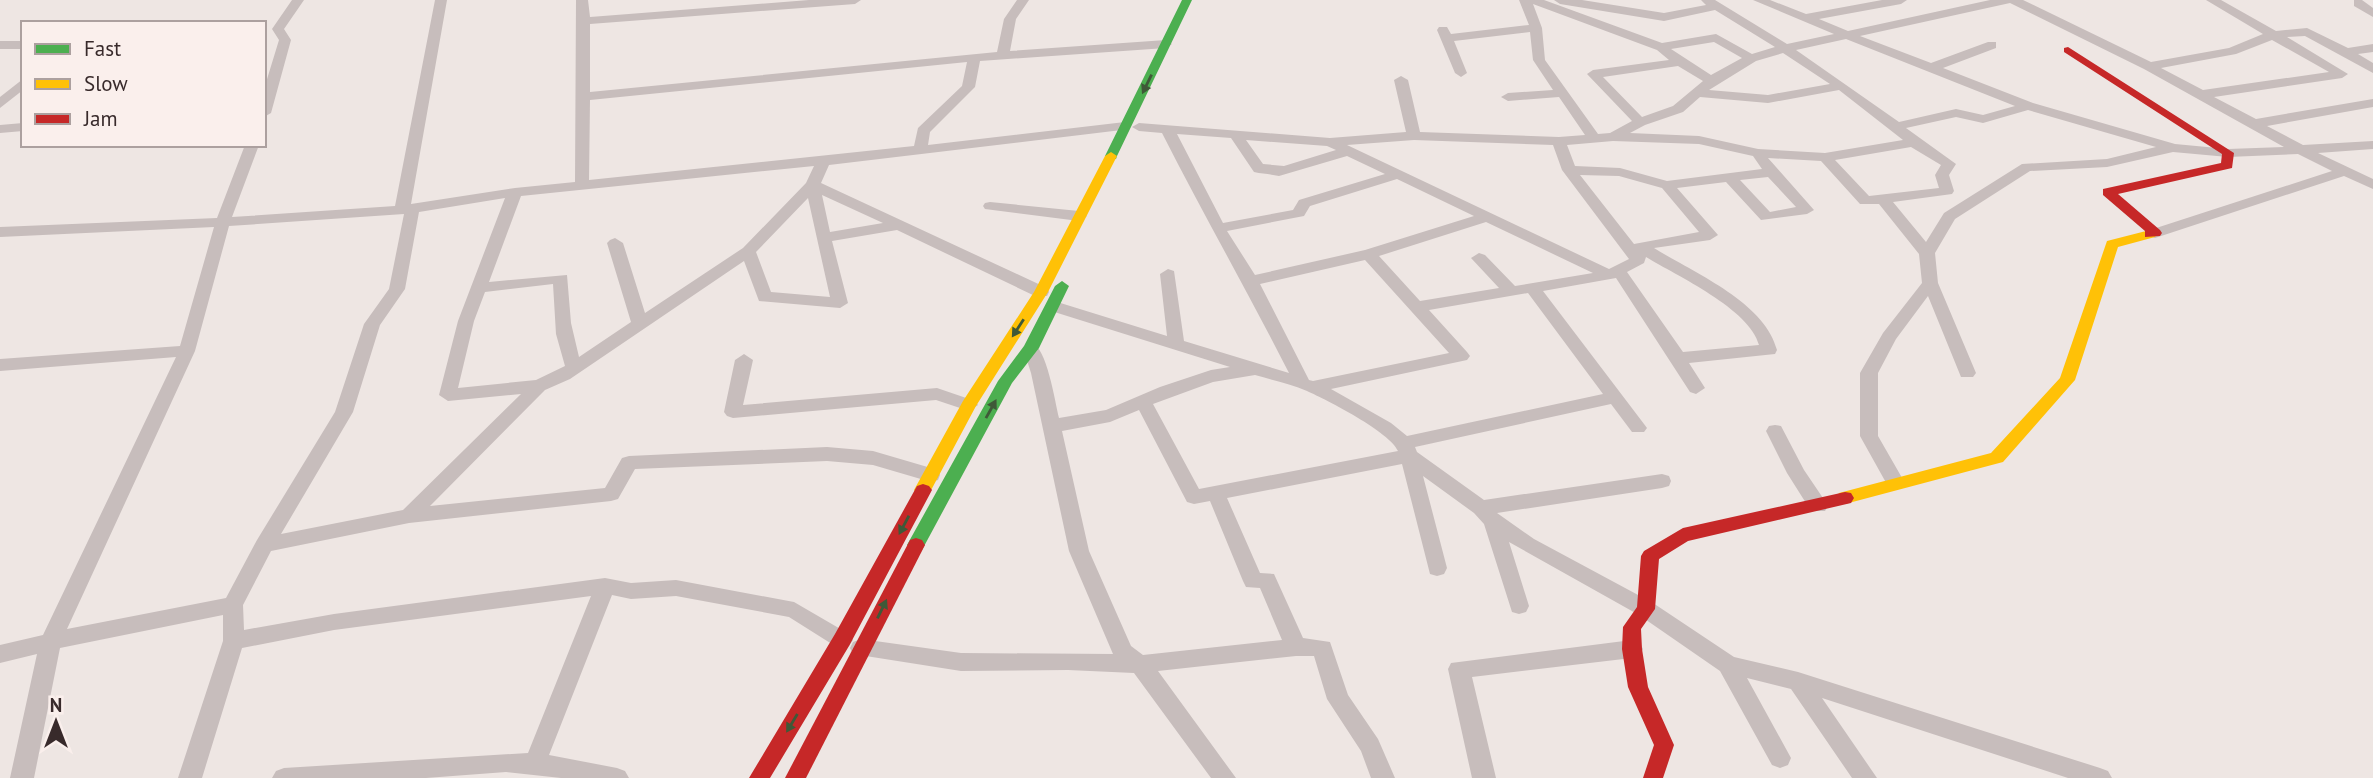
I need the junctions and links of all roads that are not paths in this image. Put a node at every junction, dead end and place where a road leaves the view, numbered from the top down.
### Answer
1 (299, 0) edge
2 (441, 0) edge
3 (582, 0) edge
4 (855, 0) edge
5 (1023, 0) edge
6 (1187, 0) edge
7 (1201, 0) edge
8 (1525, 0) edge
9 (1533, 0) edge
10 (1560, 0) edge
11 (1633, 0) edge
12 (1759, 0) edge
13 (1901, 0) edge
14 (2006, 0) edge
15 (2014, 0) edge
16 (2211, 0) edge
17 (1712, 3) edge
18 (2358, 3) dead end
19 (2373, 13) edge
20 (1805, 18) junction
21 (584, 21) junction
22 (1536, 28) junction
23 (271, 30) edge
24 (1667, 35) junction
25 (2273, 35) junction
26 (1849, 36) junction
27 (1166, 44) junction
28 (0, 45) edge
29 (21, 45) edge
30 (1992, 45) dead end
31 (1786, 48) junction
32 (2373, 48) edge
33 (2068, 50) dead end
34 (2346, 52) junction
35 (1003, 55) junction
36 (1751, 58) junction
37 (974, 60) junction
38 (1680, 62) junction
39 (2149, 66) junction
40 (1933, 67) junction
41 (2373, 69) edge
42 (1461, 73) dead end
43 (1401, 80) dead end
44 (1711, 81) junction
45 (19, 86) edge
46 (1842, 86) junction
47 (0, 91) edge
48 (1561, 93) junction
49 (1699, 93) junction
50 (2199, 95) junction
51 (585, 96) junction
52 (1508, 97) dead end
53 (2373, 103) edge
54 (0, 104) edge
55 (2028, 106) junction
56 (266, 107) edge
57 (1640, 122) junction
58 (2253, 124) junction
59 (1132, 126) junction
60 (21, 127) edge
61 (1898, 127) junction
62 (0, 129) edge
63 (1167, 129) junction
64 (1235, 134) junction
65 (1414, 136) junction
66 (1614, 136) junction
67 (1594, 138) junction
68 (1559, 141) junction
69 (1330, 142) junction
70 (1913, 142) junction
71 (2373, 145) edge
72 (251, 147) edge
73 (2174, 148) junction
74 (921, 149) junction
75 (2301, 150) junction
76 (1348, 151) junction
77 (1758, 153) junction
78 (2228, 153) junction
79 (1825, 157) junction
80 (823, 161) junction
81 (1569, 170) junction
82 (2347, 171) junction
83 (1771, 172) junction
84 (1399, 174) junction
85 (1729, 177) junction
86 (2373, 184) edge
87 (582, 185) junction
88 (1667, 185) junction
89 (813, 186) junction
90 (515, 192) junction
91 (1884, 200) junction
92 (990, 206) dead end
93 (407, 209) junction
94 (1079, 216) junction
95 (1486, 217) junction
96 (223, 222) junction
97 (900, 225) junction
98 (1218, 228) junction
99 (0, 232) edge
100 (2155, 233) junction
101 (823, 238) junction
102 (615, 243) dead end
103 (748, 251) junction
104 (1639, 253) junction
105 (1927, 253) junction
106 (1369, 254) junction
107 (1479, 258) dead end
108 (1614, 272) junction
109 (1168, 274) dead end
110 (1251, 281) junction
111 (1930, 283) junction
112 (1532, 287) junction
113 (479, 288) junction
114 (1512, 292) junction
115 (1047, 299) junction
116 (1415, 307) junction
117 (640, 324) junction
118 (1176, 342) junction
119 (1031, 348) junction
120 (187, 351) junction
121 (1678, 358) junction
122 (744, 360) dead end
123 (0, 365) edge
124 (574, 367) junction
125 (1258, 368) junction
126 (1967, 373) dead end
127 (1307, 385) junction
128 (539, 386) junction
129 (1696, 388) dead end
130 (1615, 397) junction
131 (1143, 402) junction
132 (969, 405) junction
133 (1051, 426) junction
134 (1638, 428) dead end
135 (1775, 431) dead end
136 (1407, 450) junction
137 (931, 475) junction
138 (1662, 481) dead end
139 (1896, 482) junction
140 (1216, 493) junction
141 (1818, 506) junction
142 (1487, 514) junction
143 (409, 516) junction
144 (264, 545) junction
145 (1437, 568) dead end
146 (605, 586) junction
147 (233, 606) junction
148 (1519, 606) dead end
149 (1646, 609) junction
150 (234, 640) junction
151 (50, 643) junction
152 (851, 644) junction
153 (1296, 647) junction
154 (1632, 649) junction
155 (0, 654) edge
156 (1140, 664) junction
157 (1728, 664) junction
158 (1798, 681) junction
159 (1780, 758) dead end
160 (535, 763) junction
161 (503, 770) edge
162 (22, 778) edge
163 (190, 778) edge
164 (284, 778) edge
165 (617, 778) edge
166 (760, 778) edge
167 (795, 778) edge
168 (1224, 778) edge
169 (1383, 778) edge
170 (1484, 778) edge
171 (1653, 778) edge
172 (1865, 778) edge
173 (2100, 778) edge

1 - 23 street
2 - 93 street
3 - 21 street
4 - 21 street
5 - 35 street
6 - 27 main road
7 - 59 main road
8 - 22 street
9 - 24 street
10 - 24 street
11 - 24 street
12 - 20 street
13 - 20 street
14 - 26 street
15 - 39 street
16 - 25 street
17 - 24 street
17 - 31 street
18 - 19 street
20 - 26 street
21 - 51 street
22 - 42 street
22 - 48 street
23 - 56 street
24 - 36 street
24 - 38 street
25 - 34 street
25 - 39 street
25 - 50 street
26 - 31 street
26 - 40 street
27 - 35 street
27 -> 59 main road
28 - 29 street
30 - 40 street
31 - 36 street
31 - 46 street
32 - 34 street
33 - 78 main road
34 - 41 street
35 - 37 street
36 - 44 street
37 - 51 street
37 - 74 street
38 - 44 street
38 - 57 street
39 - 50 street
40 - 55 street
43 - 65 street
44 - 49 street
45 - 47 street
45 - 54 street
46 - 49 street
46 - 61 street
48 - 52 street
48 - 67 street
49 - 57 street
50 - 58 street
51 - 87 street
53 - 58 street
55 - 61 street
55 - 73 street
57 - 66 street
58 - 75 street
59 - 63 street
59 - 74 street
59 - 94 main road
59 - 115 main road
60 - 62 street
61 - 70 street
63 - 64 street
63 - 98 street
64 - 69 street
64 - 76 street
65 - 68 street
65 - 69 street
66 - 67 street
66 - 77 street
67 - 68 street
68 - 81 street
69 - 76 street
70 - 79 street
70 - 91 street
71 - 75 street
72 - 96 street
73 - 78 street
73 - 105 street
74 - 80 street
75 - 78 street
75 - 82 street
76 - 84 street
77 - 79 street
77 - 83 street
78 - 100 main road
79 - 91 street
80 - 87 street
80 - 89 street
81 - 88 street
81 - 104 street
82 - 86 street
82 - 100 street
83 - 85 street
83 - 85 street
84 - 95 street
84 - 98 street
85 - 88 street
87 - 90 street
88 - 104 street
89 - 97 street
89 - 101 street
89 - 103 street
90 - 93 street
90 - 113 street
91 - 105 street
92 - 94 street
93 - 96 street
93 - 144 street
94 - 115 main road
95 - 106 street
95 - 108 street
96 - 99 street
96 - 120 street
97 - 101 street
97 - 115 street
98 - 110 street
100 - 139 main road
101 - 103 street
102 - 117 street
103 - 117 street
104 - 108 street
104 - 121 street
105 - 111 street
106 - 110 street
106 - 116 street
107 - 114 street
108 - 112 street
108 - 121 street
109 - 118 street
110 - 127 street
111 - 126 street
111 - 139 street
112 - 114 street
112 - 130 street
113 - 124 street
113 - 128 street
114 - 116 street
115 - 118 street
115 - 119 main road
115 -> 132 main road
116 - 127 street
117 - 124 street
118 - 125 street
119 - 133 street
152 -> 119 main road
120 - 123 street
120 - 151 street
121 - 129 street
122 - 132 street
124 - 128 street
125 - 127 street
125 - 131 street
127 - 136 street
128 - 143 street
130 - 134 street
130 - 136 street
131 - 133 street
131 - 140 street
132 - 137 main road
133 - 156 street
135 - 141 street
136 - 140 street
136 - 142 street
136 - 145 street
137 - 143 street
137 -> 152 main road
138 - 142 street
139 - 141 main road
140 - 153 street
141 - 149 main road
142 - 148 street
142 - 149 street
143 - 144 street
144 - 147 street
146 - 150 street
146 - 152 street
146 - 160 street
147 - 150 street
147 - 151 street
149 - 154 main road
149 - 157 street
150 - 163 street
151 - 155 street
151 - 162 street
152 - 156 street
152 -> 166 main road
152 - 167 main road
153 - 156 street
153 - 169 street
154 - 170 street
154 - 171 main road
156 - 168 street
157 - 158 street
157 - 159 street
158 - 172 street
158 - 173 street
160 - 161 street
160 - 165 street
161 - 164 street

